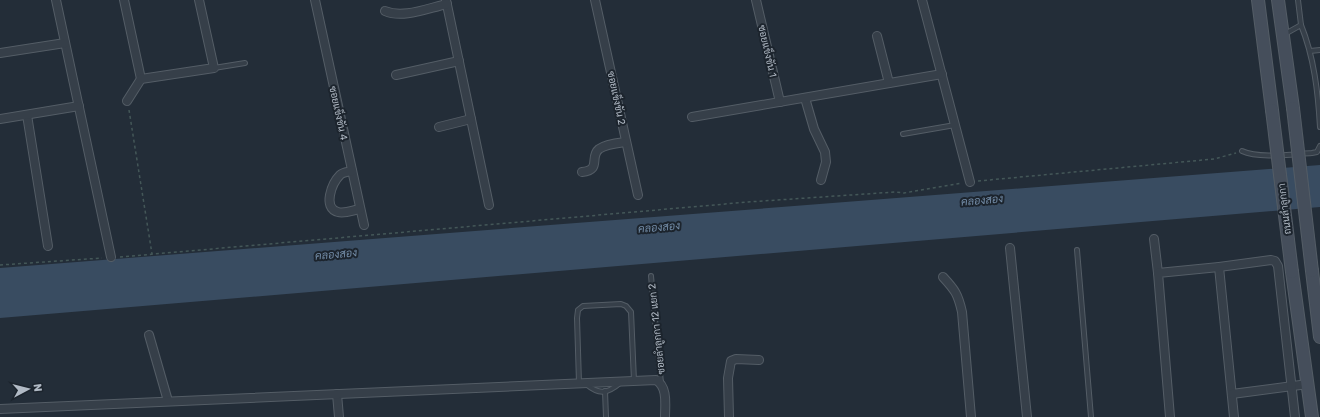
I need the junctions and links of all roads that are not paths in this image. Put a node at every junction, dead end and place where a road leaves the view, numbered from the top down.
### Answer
1 (56, 0) edge
2 (124, 0) edge
3 (199, 0) edge
4 (315, 0) edge
5 (595, 0) edge
6 (756, 0) edge
7 (922, 0) edge
8 (1258, 0) edge
9 (1278, 0) edge
10 (1298, 0) edge
11 (446, 2) edge
12 (385, 12) dead end
13 (1301, 25) junction
14 (1283, 35) junction
15 (877, 36) dead end
16 (65, 42) junction
17 (1320, 50) edge
18 (1310, 51) junction
19 (0, 53) edge
20 (459, 61) junction
21 (245, 63) dead end
22 (214, 68) junction
23 (1320, 73) edge
24 (942, 74) junction
25 (1315, 74) junction
26 (396, 75) dead end
27 (141, 79) junction
28 (889, 83) junction
29 (1319, 93) edge
30 (805, 98) junction
31 (127, 101) road end
32 (780, 102) junction
33 (79, 106) junction
34 (27, 115) junction
35 (692, 117) dead end
36 (0, 119) edge
37 (471, 119) junction
38 (955, 125) junction
39 (439, 127) dead end
40 (1320, 127) edge
41 (903, 134) dead end
42 (626, 142) junction
43 (1320, 146) edge
44 (1242, 151) road end
45 (352, 171) junction
46 (582, 172) dead end
47 (821, 180) dead end
48 (970, 182) road end
49 (638, 196) dead end
50 (489, 205) dead end
51 (360, 208) junction
52 (364, 226) dead end
53 (1154, 239) dead end
54 (48, 246) dead end
55 (1010, 248) dead end
56 (1077, 250) dead end
57 (111, 257) road end
58 (1219, 267) junction
59 (1158, 274) junction
60 (650, 276) dead end
61 (942, 277) dead end
62 (149, 335) dead end
63 (1320, 337) edge
64 (759, 360) dead end
65 (634, 380) junction
66 (622, 381) junction
67 (582, 383) junction
68 (661, 383) junction
69 (1308, 384) junction
70 (1291, 386) junction
71 (605, 392) junction
72 (337, 394) junction
73 (1232, 394) junction
74 (168, 401) junction
75 (0, 409) edge
76 (339, 417) edge
77 (606, 417) edge
78 (666, 417) edge
79 (729, 417) edge
80 (971, 417) edge
81 (1027, 417) edge
82 (1091, 417) edge
83 (1170, 417) edge
84 (1234, 417) edge
85 (1295, 417) edge
86 (1312, 417) edge

1 - 16 street
2 - 27 street
3 - 22 street
4 - 45 street, ซอยแข็งขัน 4
5 - 42 street, ซอยแข็งขัน 2
6 - 32 street, ซอยแข็งขัน 1
7 - 24 street
8 - 69 main road, ถนนลำลูกกา, bridge
9 - 14 main road, ถนนลำลูกกา
10 - 13 lane
11 - 12 street
11 - 20 street
13 - 14 lane
13 - 18 lane
14 - 63 main road, ถนนลำลูกกา, bridge
15 - 28 street
16 - 19 street
16 - 33 street
17 - 18 lane
18 - 25 lane
20 - 26 street
20 - 37 street
21 - 22 lane
22 - 27 street
23 - 25 lane
24 - 28 street
24 - 38 street
25 - 29 lane
27 - 31 street
28 - 30 street
29 - 40 lane
30 - 32 street
30 - 47 street
32 - 35 street
33 - 34 street
33 - 57 street
34 - 36 street
34 - 54 street
37 - 39 street
37 - 50 street
38 - 41 lane
38 - 48 street
42 - 46 street
42 - 49 street, ซอยแข็งขัน 2
43 - 44 lane
45 - 51 street, ซอยแข็งขัน 4
45 - 51 street
51 - 52 street, ซอยแข็งขัน 4
53 - 59 street
55 - 81 street
56 - 82 lane
58 - 59 street
58 - 70 street
58 - 73 street
59 - 83 street
60 - 68 lane, ซอยลําลูกกา 12 แยก 2
61 - 80 street
62 - 74 street
64 - 79 street
65 - 66 street
65 - 67 lane
65 - 68 street
66 - 67 street
66 - 71 lane
67 - 71 lane
67 - 72 street
68 - 78 street
69 - 70 street
69 - 86 main road, ถนนลำลูกกา
70 - 73 street
70 - 85 street
71 - 77 lane
72 - 74 street
72 - 76 street
73 - 84 street
74 - 75 street

